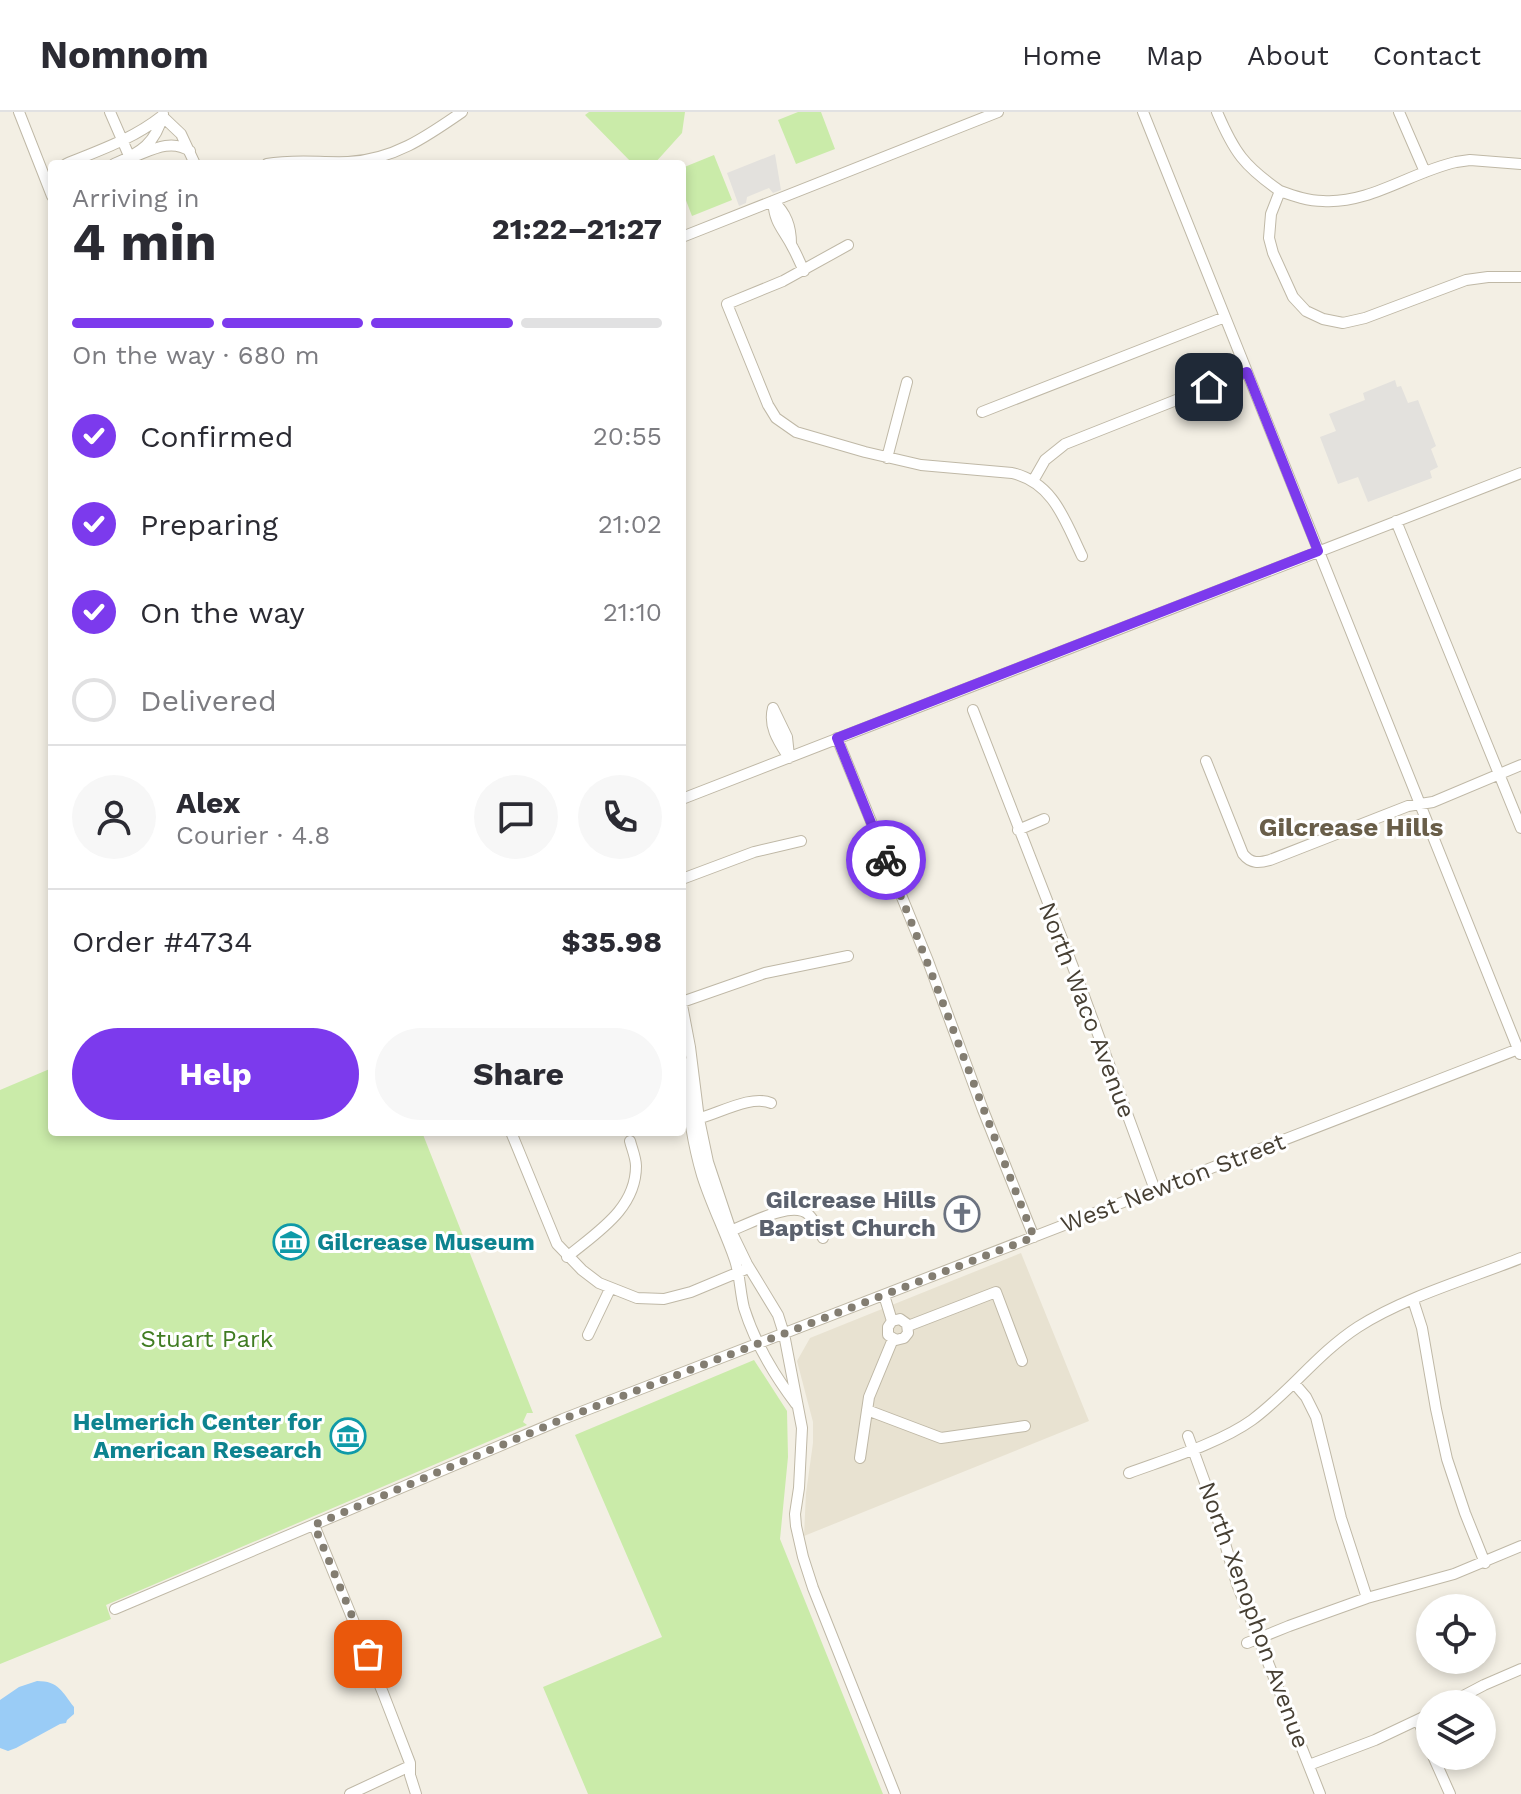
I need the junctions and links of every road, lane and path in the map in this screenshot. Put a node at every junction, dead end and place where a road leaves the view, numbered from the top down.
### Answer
1 (19, 112) edge
2 (110, 112) edge
3 (462, 112) edge
4 (998, 112) edge
5 (1143, 112) edge
6 (1217, 112) edge
7 (1399, 112) edge
8 (163, 114) edge
9 (123, 142) junction
10 (190, 151) junction
11 (130, 158) junction
12 (76, 160) edge
13 (125, 160) edge
14 (193, 160) edge
15 (376, 160) edge
16 (1521, 164) edge
17 (48, 171) edge
18 (1425, 172) junction
19 (1280, 191) junction
20 (773, 201) junction
21 (686, 235) edge
22 (848, 245) dead end
23 (804, 271) junction
24 (1521, 277) edge
25 (1225, 317) junction
26 (1247, 372) junction
27 (907, 382) dead end
28 (982, 412) dead end
29 (887, 458) junction
30 (1521, 473) edge
31 (1033, 481) junction
32 (1396, 521) junction
33 (1318, 551) junction
34 (1082, 556) dead end
35 (973, 710) dead end
36 (837, 738) junction
37 (1206, 761) dead end
38 (1521, 765) edge
39 (1498, 775) junction
40 (686, 797) edge
41 (1421, 804) junction
42 (1044, 819) dead end
43 (1521, 828) edge
44 (1018, 830) junction
45 (801, 841) dead end
46 (686, 878) edge
47 (848, 956) dead end
48 (686, 1003) edge
49 (686, 1026) edge
50 (1520, 1051) edge
51 (686, 1081) edge
52 (771, 1103) dead end
53 (694, 1120) junction
54 (513, 1136) edge
55 (630, 1141) dead end
56 (1155, 1190) junction
57 (727, 1232) junction
58 (1034, 1237) junction
59 (823, 1238) dead end
60 (567, 1257) junction
61 (1521, 1258) edge
62 (744, 1270) junction
63 (610, 1289) junction
64 (884, 1295) junction
65 (1413, 1300) junction
66 (892, 1321) junction
67 (908, 1326) junction
68 (784, 1334) junction
69 (588, 1335) dead end
70 (893, 1339) junction
71 (758, 1344) junction
72 (1022, 1361) dead end
73 (1294, 1383) junction
74 (797, 1405) junction
75 (867, 1410) junction
76 (1025, 1426) dead end
77 (1188, 1436) dead end
78 (1193, 1448) junction
79 (860, 1458) dead end
80 (1129, 1473) dead end
81 (314, 1525) junction
82 (1521, 1546) edge
83 (1485, 1563) junction
84 (1367, 1598) junction
85 (115, 1609) dead end
86 (1259, 1638) junction
87 (1247, 1643) dead end
88 (1521, 1669) edge
89 (1475, 1690) edge
90 (1416, 1721) edge
91 (1309, 1765) junction
92 (410, 1766) junction
93 (1439, 1770) edge
94 (350, 1794) edge
95 (416, 1794) edge
96 (895, 1794) edge
97 (1320, 1794) edge
98 (1450, 1794) edge

1 - 17 street
2 - 9 street
3 - 15 street
4 - 20 street
5 - 25 street
6 - 19 street
7 - 18 street
8 - 9 street
8 - 10 street
8 - 11 street
9 - 11 street
9 - 12 street
10 - 11 street
10 - 14 street
11 - 13 street
16 - 18 street
18 - 19 street
19 - 24 street
20 - 21 street
20 - 23 street
22 - 23 street
23 - 29 street
25 - 26 street
25 - 28 street
26 - 31 street
26 - 33 street
27 - 29 street
29 - 31 street
30 - 32 street
31 - 34 street
32 - 33 street
32 - 39 street
33 - 36 street
33 - 41 street
35 - 44 street, North Waco Avenue
36 - 40 street
36 - 58 street
37 - 41 street
38 - 39 street
39 - 41 street
39 - 43 street
41 - 50 street
42 - 44 street
44 - 56 street, North Waco Avenue
45 - 46 street
47 - 48 street
49 - 53 street
50 - 56 street, West Newton Street
51 - 53 street
52 - 53 street
53 - 57 street
54 - 60 street
55 - 60 street
56 - 58 street, West Newton Street
57 - 59 street
57 - 62 street
58 - 64 street, West Newton Street
60 - 63 street
61 - 65 street
62 - 63 street
62 - 68 street
62 - 71 street
63 - 69 street
64 - 66 street
64 - 68 street, West Newton Street
65 - 73 street
65 - 83 street
66 - 67 street
66 - 70 street
67 - 70 street
67 - 72 street
68 - 71 street, West Newton Street
68 - 74 street
70 - 75 street
71 - 74 street
71 - 81 street, West Newton Street
73 - 78 street
73 - 84 street
74 - 96 street
75 - 76 street
75 - 79 street
77 - 78 street, North Xenophon Avenue
78 - 80 street
78 - 86 street, North Xenophon Avenue
81 - 85 street, West Newton Street
81 - 92 street
82 - 83 street
83 - 84 street
84 - 86 street
86 - 87 street
86 - 91 street, North Xenophon Avenue
88 - 89 street
90 - 91 street
91 - 97 street, North Xenophon Avenue
92 - 94 street
92 - 95 street
93 - 98 street

